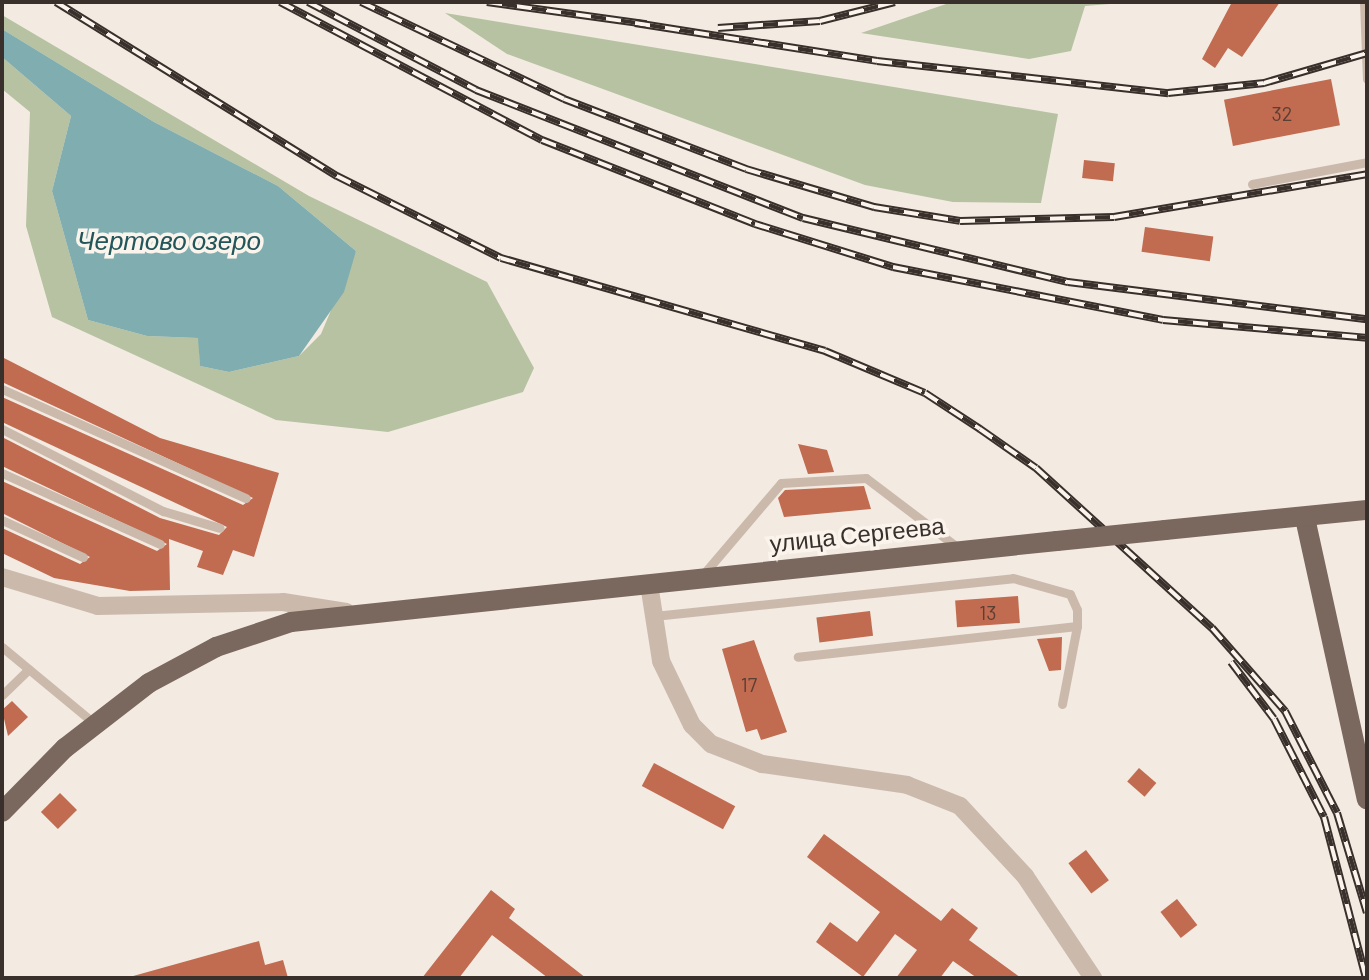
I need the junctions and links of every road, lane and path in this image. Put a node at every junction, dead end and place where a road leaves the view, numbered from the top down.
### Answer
1 (1364, 2) edge
2 (1366, 36) edge
3 (1367, 79) edge
4 (1367, 162) edge
5 (1252, 184) dead end
6 (2, 389) edge
7 (2, 429) edge
8 (2, 473) edge
9 (246, 498) dead end
10 (1367, 510) edge
11 (1305, 518) junction
12 (2, 520) edge
13 (220, 528) dead end
14 (160, 544) dead end
15 (961, 550) junction
16 (83, 557) dead end
17 (2, 577) edge
18 (701, 577) junction
19 (649, 584) junction
20 (353, 613) junction
21 (654, 616) junction
22 (1077, 626) junction
23 (2, 647) edge
24 (798, 657) dead end
25 (29, 669) junction
26 (2, 695) edge
27 (1062, 704) dead end
28 (94, 723) junction
29 (1363, 762) edge
30 (1367, 799) edge
31 (2, 812) edge
32 (1093, 978) edge

1 - 2 lane
2 - 3 lane
4 - 5 lane
6 - 9 lane
7 - 13 lane
8 - 14 lane
10 - 11 main road, улица Сергеева
11 - 15 main road, улица Сергеева, bridge
11 - 29 main road
12 - 16 lane
15 - 18 main road, улица Сергеева
15 - 18 lane
17 - 20 street
18 - 19 main road, улица Сергеева
19 - 20 main road, улица Сергеева
19 - 21 street
20 - 28 main road, улица Сергеева
21 - 22 lane
21 - 32 street
22 - 24 lane
22 - 27 lane
23 - 25 lane
25 - 26 lane
25 - 28 lane
28 - 31 main road, улица Сергеева
29 - 30 main road

